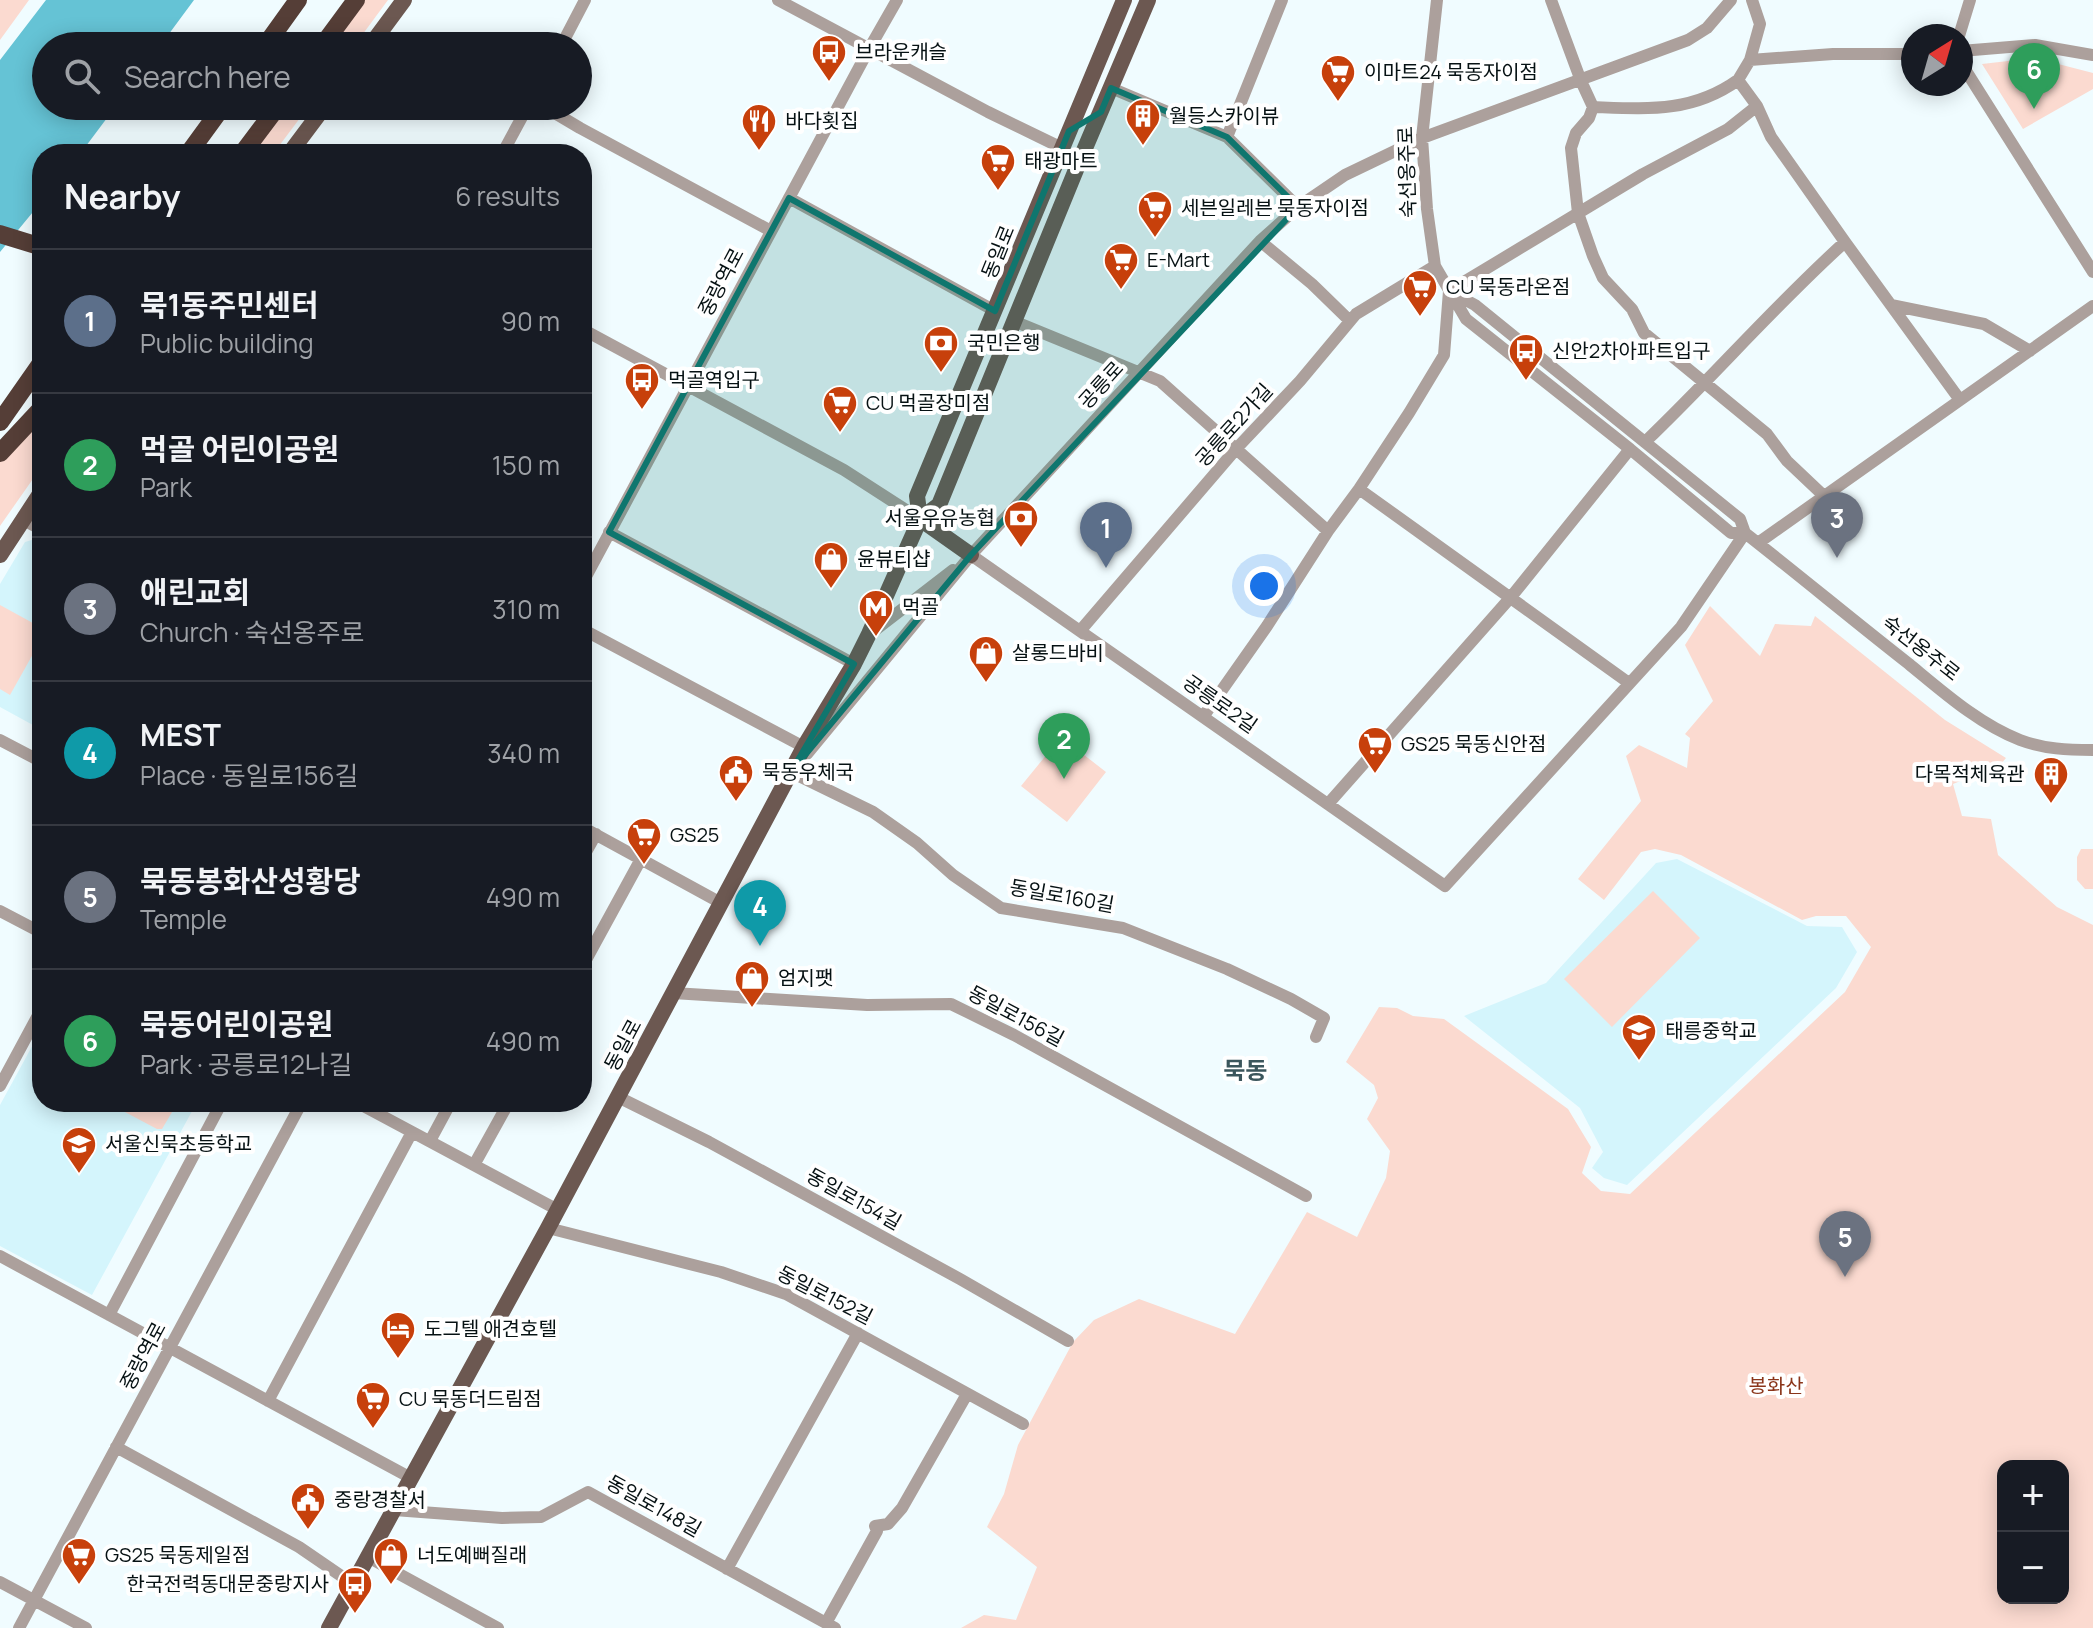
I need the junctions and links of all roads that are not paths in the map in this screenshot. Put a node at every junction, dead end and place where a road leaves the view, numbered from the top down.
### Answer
1 (298, 0) edge
2 (356, 0) edge
3 (404, 0) edge
4 (585, 0) edge
5 (778, 0) edge
6 (897, 0) edge
7 (1124, 0) edge
8 (1148, 0) edge
9 (1282, 0) edge
10 (1437, 0) edge
11 (1551, 0) edge
12 (1731, 0) edge
13 (1752, 0) edge
14 (1970, 0) edge
15 (1963, 24) edge
16 (275, 32) edge
17 (332, 32) edge
18 (380, 32) edge
19 (568, 32) edge
20 (869, 49) junction
21 (1973, 50) edge
22 (1901, 54) edge
23 (2093, 55) edge
24 (1100, 57) junction
25 (1750, 60) junction
26 (1120, 66) junction
27 (1738, 80) junction
28 (1581, 81) junction
29 (1973, 82) edge
30 (1111, 88) junction
31 (1757, 106) junction
32 (1593, 107) junction
33 (213, 120) edge
34 (268, 120) edge
35 (314, 120) edge
36 (520, 120) edge
37 (567, 120) edge
38 (1069, 131) junction
39 (1227, 137) junction
40 (1422, 138) junction
41 (1089, 140) junction
42 (195, 144) edge
43 (250, 144) edge
44 (296, 144) edge
45 (507, 144) edge
46 (1062, 148) junction
47 (789, 198) junction
48 (1298, 207) junction
49 (1578, 213) junction
50 (771, 231) junction
51 (0, 234) edge
52 (1260, 241) junction
53 (1845, 242) junction
54 (32, 245) edge
55 (1435, 266) junction
56 (2093, 272) edge
57 (1449, 291) junction
58 (1891, 305) junction
59 (2093, 306) edge
60 (995, 311) junction
61 (1350, 321) junction
62 (1016, 322) junction
63 (592, 334) edge
64 (2030, 351) junction
65 (1140, 371) junction
66 (32, 376) edge
67 (1704, 382) junction
68 (688, 386) junction
69 (1960, 400) junction
70 (32, 419) edge
71 (0, 422) edge
72 (1646, 441) junction
73 (1236, 449) junction
74 (1630, 449) junction
75 (0, 453) edge
76 (934, 456) junction
77 (955, 466) junction
78 (1359, 489) junction
79 (1824, 496) junction
80 (32, 505) edge
81 (22, 519) junction
82 (920, 519) junction
83 (32, 524) edge
84 (1328, 531) junction
85 (609, 532) junction
86 (1745, 533) junction
87 (1758, 543) junction
88 (0, 555) edge
89 (971, 555) junction
90 (592, 565) edge
91 (1511, 597) junction
92 (1080, 631) junction
93 (592, 634) edge
94 (869, 634) junction
95 (854, 664) junction
96 (1629, 683) junction
97 (1203, 717) junction
98 (0, 740) edge
99 (804, 747) junction
100 (2093, 750) edge
101 (32, 757) edge
102 (791, 772) junction
103 (1328, 804) junction
104 (592, 832) edge
105 (596, 834) junction
106 (592, 841) edge
107 (641, 859) junction
108 (721, 903) junction
109 (0, 911) edge
110 (32, 928) edge
111 (592, 949) edge
112 (673, 993) junction
113 (32, 1027) edge
114 (1316, 1037) dead end
115 (0, 1086) edge
116 (618, 1097) junction
117 (217, 1112) edge
118 (297, 1112) edge
119 (375, 1112) edge
120 (446, 1112) edge
121 (503, 1112) edge
122 (412, 1132) junction
123 (430, 1141) junction
124 (474, 1165) junction
125 (1306, 1196) dead end
126 (558, 1210) junction
127 (548, 1228) junction
128 (0, 1256) edge
129 (109, 1315) junction
130 (858, 1333) junction
131 (1068, 1341) dead end
132 (170, 1348) junction
133 (967, 1394) junction
134 (268, 1401) junction
135 (1023, 1424) dead end
136 (116, 1447) junction
137 (411, 1478) junction
138 (394, 1510) junction
139 (368, 1557) junction
140 (727, 1569) junction
141 (0, 1582) edge
142 (353, 1584) junction
143 (33, 1600) junction
144 (831, 1625) edge
145 (19, 1628) edge
146 (86, 1628) edge
147 (329, 1628) edge
148 (498, 1628) edge

1 - 16 highway
2 - 17 highway
3 - 18 main road
4 - 19 street
5 - 20 street
6 - 20 street, 중랑역로
7 - 24 main road, 동일로
8 - 26 main road, 동일로
9 - 39 street
10 - 40 street, 숙선옹주로
11 - 28 street
12 - 28 street, 공릉로
13 - 25 street
14 - 15 street
20 - 46 street
20 - 47 street, 중랑역로
21 - 23 street
22 - 25 street
24 - 26 main road
24 - 38 main road, 동일로
25 - 27 street
26 - 30 main road, 동일로
27 - 31 street
27 - 32 street
28 - 32 street
28 - 40 street, 공릉로
29 - 56 street
30 - 39 street
30 - 41 main road, 동일로
31 - 49 street
31 - 53 street
32 - 49 street
33 - 42 highway
34 - 43 highway
35 - 44 main road
36 - 45 street
37 - 50 street
38 - 41 main road
38 - 46 main road, 동일로
39 - 48 street
40 - 48 street, 공릉로
40 - 55 street, 숙선옹주로
41 - 62 main road, 동일로
46 - 60 main road, 동일로
47 - 50 street, 중랑역로
47 - 60 street
48 - 52 street, 공릉로
49 - 57 street
49 - 67 street
50 - 68 street, 중랑역로
51 - 54 highway
52 - 61 street
52 - 65 street, 공릉로
53 - 58 street
53 - 67 street
55 - 57 street, 숙선옹주로
55 - 61 street, 공릉로2가길
57 - 72 street, 숙선옹주로
57 - 74 street, 숙선옹주로
57 - 78 street
58 - 64 street
58 - 69 street
59 - 64 street
60 - 76 main road, 동일로
61 - 73 street, 공릉로2가길
62 - 65 street
62 - 77 main road, 동일로
63 - 68 street
64 - 69 street
65 - 73 street
65 - 89 street, 공릉로
66 - 71 highway
67 - 72 street
67 - 79 street
68 - 82 street
68 - 85 street, 중랑역로
69 - 79 street
70 - 75 highway
72 - 86 street, 숙선옹주로
73 - 84 street
73 - 92 street, 공릉로2가길
74 - 86 street, 숙선옹주로
74 - 91 street
76 - 77 main road
76 - 82 main road, 동일로
77 - 82 main road, 동일로
78 - 84 street
78 - 91 street
79 - 87 street
80 - 81 main road
81 - 83 street
81 - 88 main road
82 - 89 main road
82 - 94 main road, 동일로
84 - 97 street
85 - 90 street, 중랑역로
85 - 95 street
86 - 87 street, 숙선옹주로
86 - 96 street
87 - 100 street, 숙선옹주로
89 - 92 street, 공릉로2길
89 - 94 street, 공릉로
89 - 102 street, 공릉로
91 - 96 street
91 - 103 street
92 - 97 street, 공릉로2길
93 - 99 street
94 - 95 main road, 동일로
95 - 99 main road, 동일로
96 - 103 street, 공릉로2길
97 - 103 street, 공릉로2길
98 - 101 street
99 - 102 main road, 동일로
102 - 108 main road, 동일로
102 - 114 street, 동일로160길
104 - 105 street
105 - 106 street
105 - 107 street
107 - 108 street
107 - 111 street
108 - 112 main road, 동일로
109 - 110 street
112 - 116 main road, 동일로
112 - 125 street, 동일로156길
113 - 115 street
116 - 126 main road, 동일로
116 - 131 street, 동일로154길
117 - 129 street
118 - 132 street, 중랑역로
119 - 122 street
120 - 123 street
121 - 124 street
122 - 123 street
122 - 134 street
123 - 124 street
124 - 126 street
126 - 127 main road, 동일로
127 - 130 street, 동일로152길
127 - 137 main road, 동일로
128 - 129 street
129 - 132 street
130 - 133 street, 동일로152길
130 - 140 street
132 - 134 street
132 - 136 street, 중랑역로
133 - 135 street, 동일로152길
133 - 144 street
134 - 137 street
136 - 142 street
136 - 143 street, 중랑역로
137 - 138 main road, 동일로
138 - 139 main road, 동일로
138 - 140 street, 동일로148길
139 - 142 main road, 동일로
139 - 148 street
140 - 144 street, 동일로148길
141 - 143 street
142 - 147 main road, 동일로
143 - 145 street, 중랑역로
143 - 146 street

